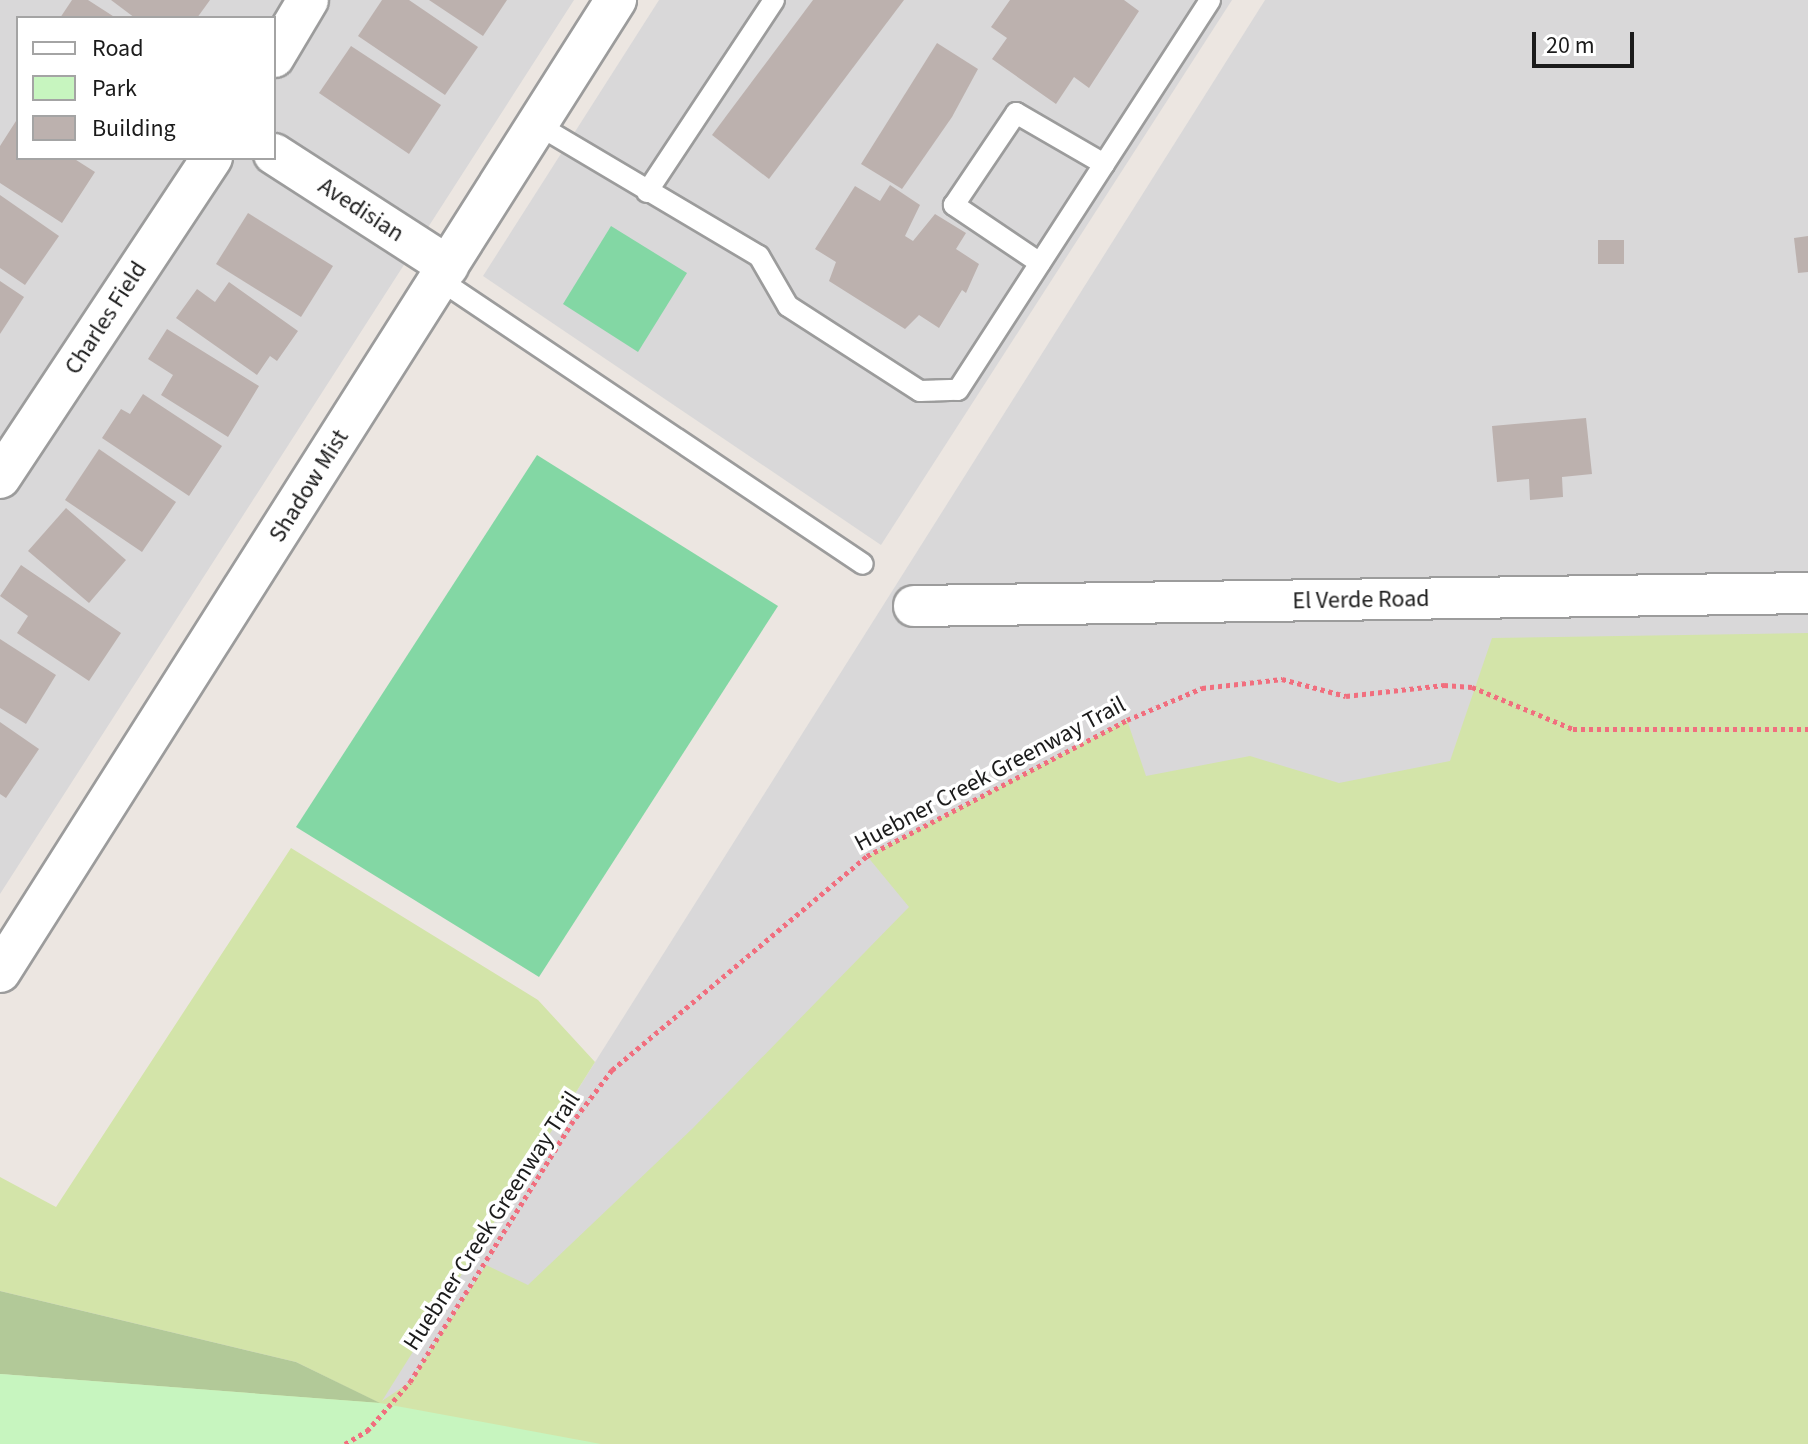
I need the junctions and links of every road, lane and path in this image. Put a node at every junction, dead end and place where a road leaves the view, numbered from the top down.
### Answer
1 (308, 0) edge
2 (616, 0) edge
3 (774, 0) edge
4 (1210, 0) edge
5 (276, 54) edge
6 (538, 125) junction
7 (276, 155) edge
8 (211, 160) edge
9 (1104, 164) junction
10 (638, 187) junction
11 (1040, 263) junction
12 (444, 273) junction
13 (0, 478) edge
14 (863, 564) dead end
15 (1808, 593) edge
16 (914, 606) dead end
17 (1808, 729) edge
18 (0, 972) edge
19 (345, 1444) edge

1 - 5 street
2 - 6 street, Shadow Mist
3 - 10 lane
4 - 9 lane
6 - 10 lane
6 - 12 street, Shadow Mist
7 - 12 street, Avedisian
8 - 13 street, Charles Field
9 - 11 lane
9 - 11 lane
10 - 11 lane
12 - 14 lane
12 - 18 street, Shadow Mist
15 - 16 street, El Verde Road
17 - 19 path, Huebner Creek Greenway Trail

